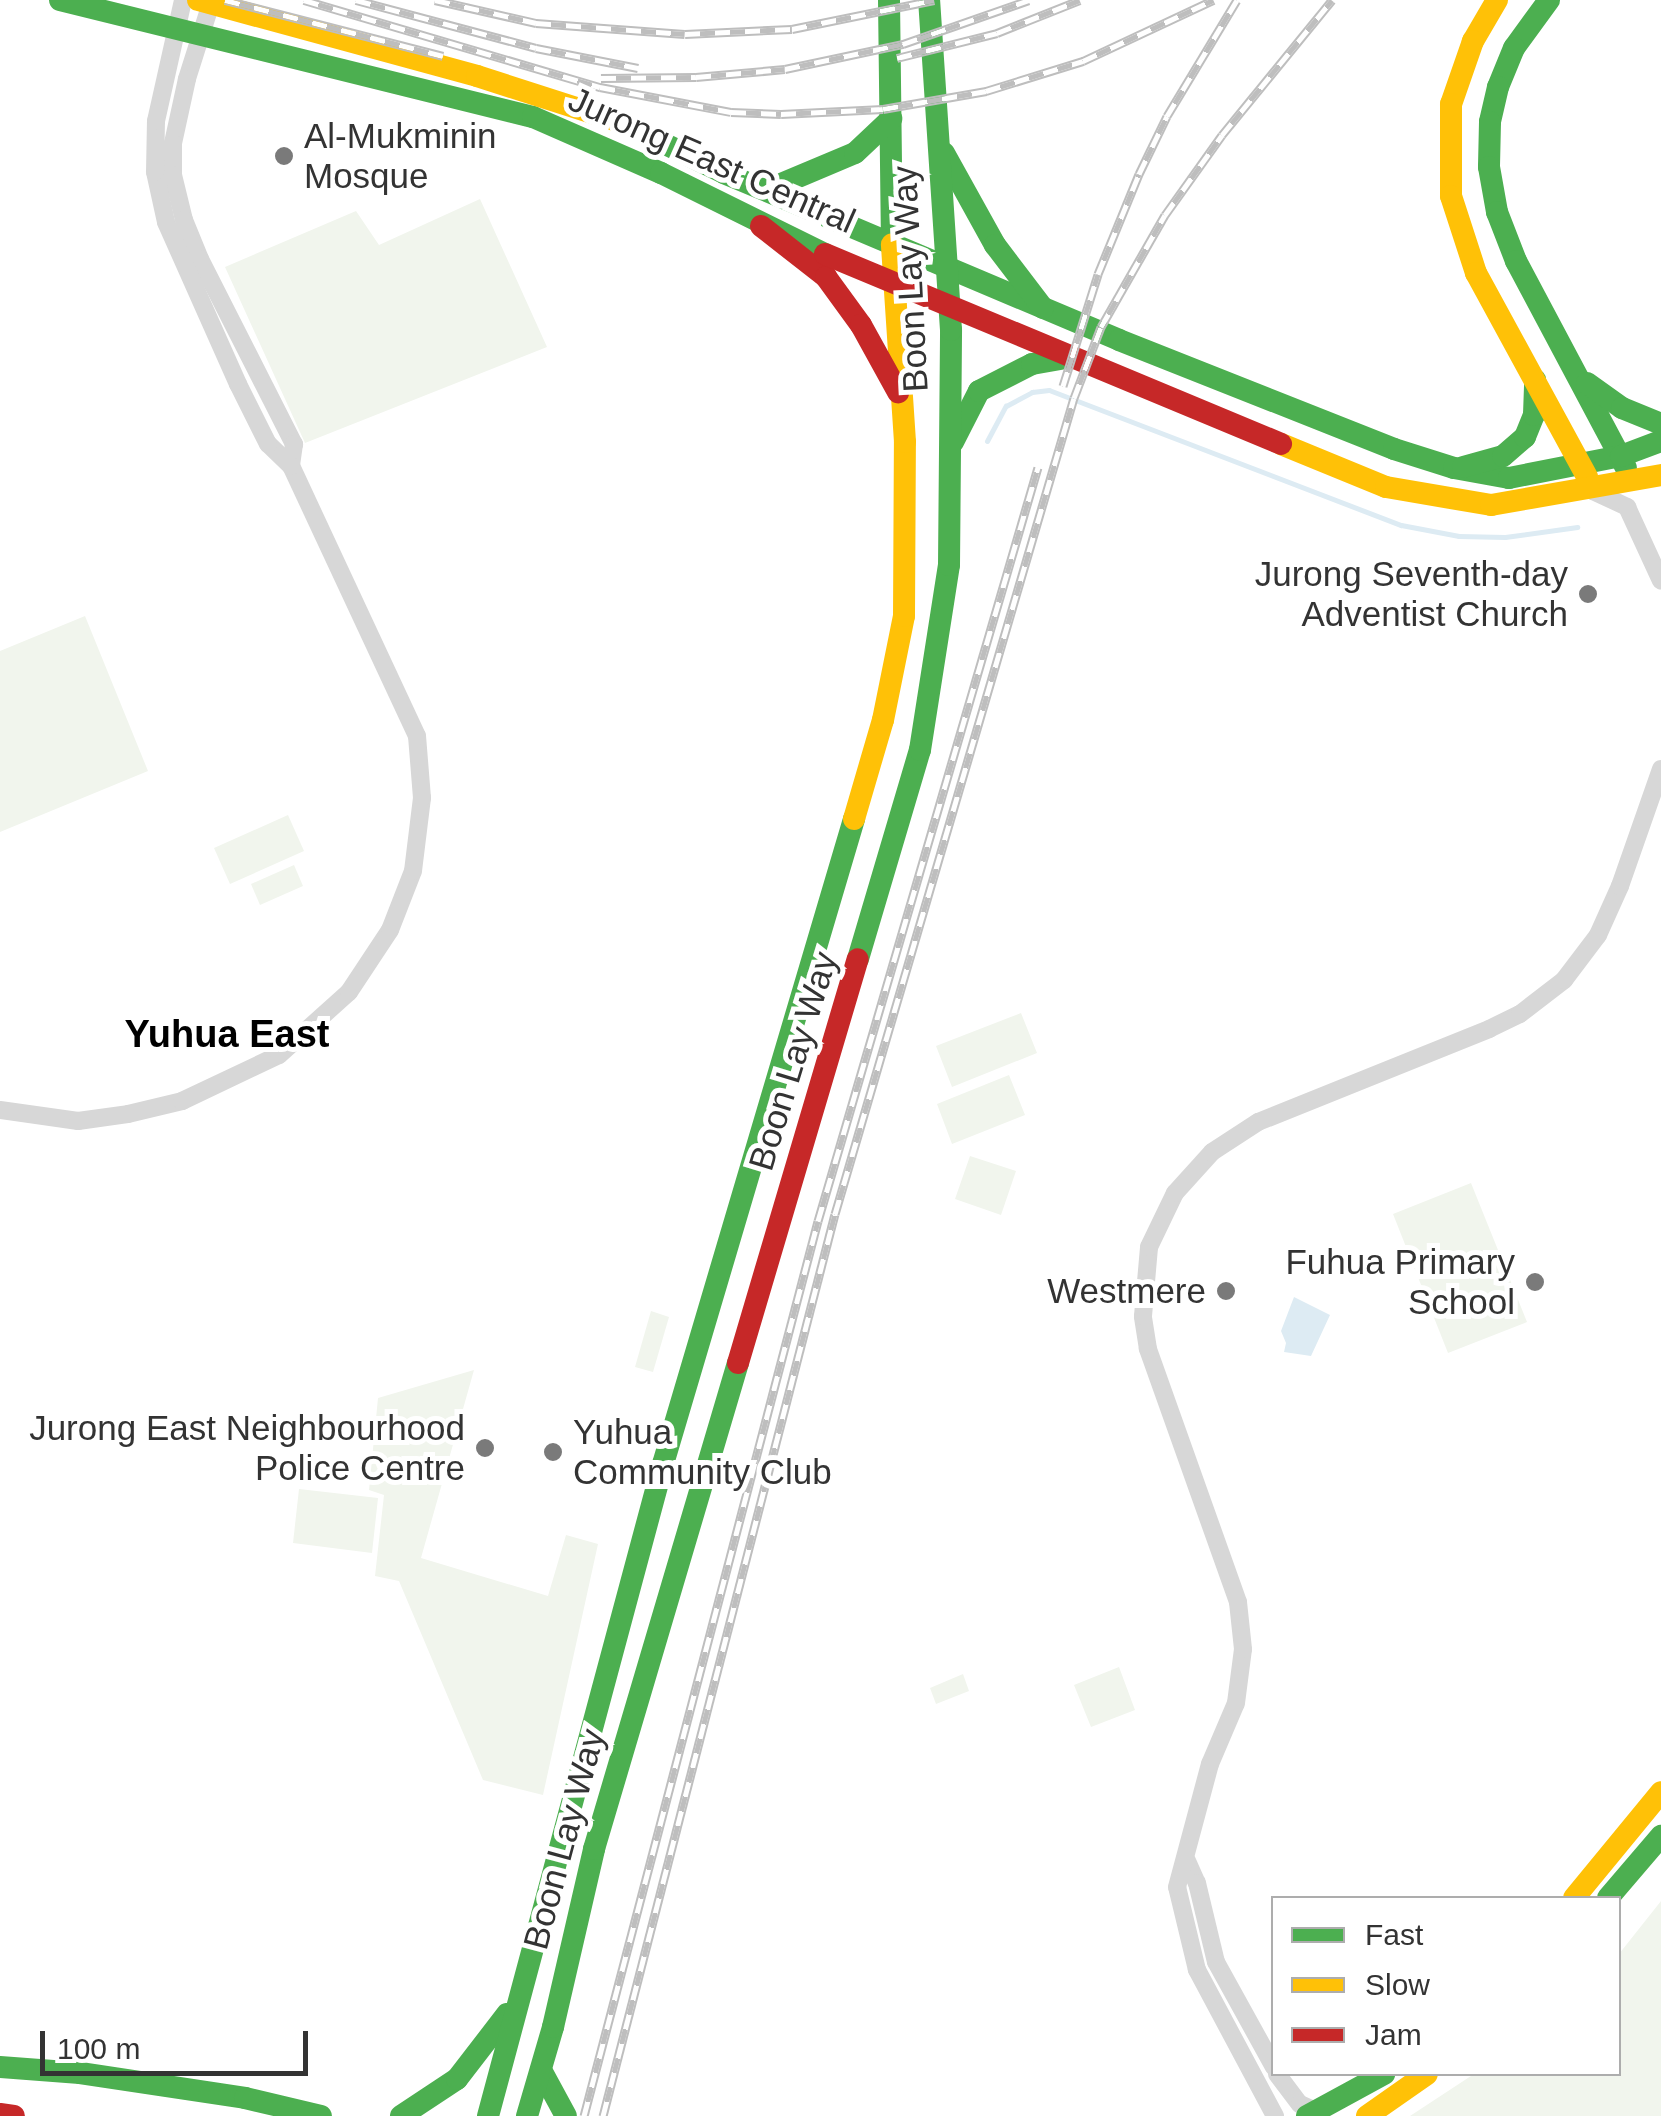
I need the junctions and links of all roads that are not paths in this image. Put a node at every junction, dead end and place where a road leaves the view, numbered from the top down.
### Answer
1 (60, 0) edge
2 (183, 0) edge
3 (889, 0) edge
4 (930, 0) edge
5 (1497, 0) edge
6 (1549, 0) edge
7 (207, 1) edge
8 (175, 29) junction
9 (199, 35) junction
10 (1460, 76) junction
11 (1498, 87) junction
12 (1452, 104) junction
13 (1492, 110) junction
14 (891, 119) junction
15 (938, 143) junction
16 (767, 190) junction
17 (761, 226) junction
18 (892, 246) junction
19 (947, 268) junction
20 (893, 280) junction
21 (949, 305) junction
22 (1043, 308) junction
23 (1067, 358) junction
24 (1535, 380) junction
25 (1583, 380) junction
26 (902, 397) junction
27 (1661, 424) edge
28 (1661, 440) edge
29 (952, 444) junction
30 (1622, 456) junction
31 (1581, 464) junction
32 (291, 466) junction
33 (1454, 468) junction
34 (1661, 476) edge
35 (1631, 482) junction
36 (1593, 490) junction
37 (1628, 507) junction
38 (1661, 581) edge
39 (1661, 769) edge
40 (0, 1110) edge
41 (1661, 1792) edge
42 (1661, 1836) edge
43 (1187, 1861) junction
44 (1576, 1896) edge
45 (1609, 1896) edge
46 (516, 2000) junction
47 (1271, 2062) edge
48 (0, 2068) edge
49 (542, 2070) junction
50 (1279, 2076) edge
51 (1380, 2076) edge
52 (1424, 2076) edge
53 (0, 2114) edge
54 (1311, 2114) edge
55 (14, 2116) edge
56 (321, 2116) edge
57 (401, 2116) edge
58 (488, 2116) edge
59 (526, 2116) edge
60 (566, 2116) edge
61 (1276, 2116) edge
62 (1367, 2116) edge

1 - 8 main road, Jurong East Central
2 - 8 street
3 - 14 main road, Boon Lay Way
4 - 15 main road, Boon Lay Way
5 - 10 main road
6 - 11 main road
7 - 9 street
7 - 16 main road, Jurong East Central
8 - 9 main road, Jurong East Central
8 - 32 street
9 - 17 main road, Jurong East Central
9 - 32 street
10 - 11 main road
10 - 12 main road
11 - 13 main road
12 - 13 main road
12 - 24 main road
13 - 25 main road
14 - 16 main road
14 - 18 main road, Boon Lay Way
15 - 19 main road, Boon Lay Way
15 - 22 main road
16 - 18 main road, Jurong East Central
17 - 20 main road, Jurong East Central
17 - 26 main road
18 - 19 main road, Jurong East Central
18 - 20 main road, Boon Lay Way
19 - 21 main road, Boon Lay Way
19 - 22 main road, Jurong East Central
20 - 21 main road, Jurong East Central
20 - 26 main road, Boon Lay Way
21 - 23 main road, Jurong East Central
21 - 29 main road, Boon Lay Way
22 - 33 main road, Jurong East Central
23 - 29 main road
23 - 36 main road, Jurong East Central
24 - 31 main road
24 - 33 main road
25 - 27 main road
25 - 30 main road
26 - 46 main road, Boon Lay Way
28 - 30 main road, Jurong East Central
29 - 49 main road, Boon Lay Way
30 - 31 main road, Jurong East Central
30 - 35 main road
31 - 33 main road, Jurong East Central
31 - 36 main road
32 - 40 street
34 - 35 main road, Jurong East Central
35 - 36 main road, Jurong East Central
35 - 37 street
36 - 37 street
37 - 38 street
39 - 43 street
41 - 44 main road
42 - 45 main road
43 - 47 street
43 - 61 street
46 - 57 main road
46 - 58 main road, Boon Lay Way
48 - 56 main road
49 - 59 main road, Boon Lay Way
49 - 60 main road
50 - 54 street
51 - 54 main road
52 - 62 main road
53 - 55 main road

